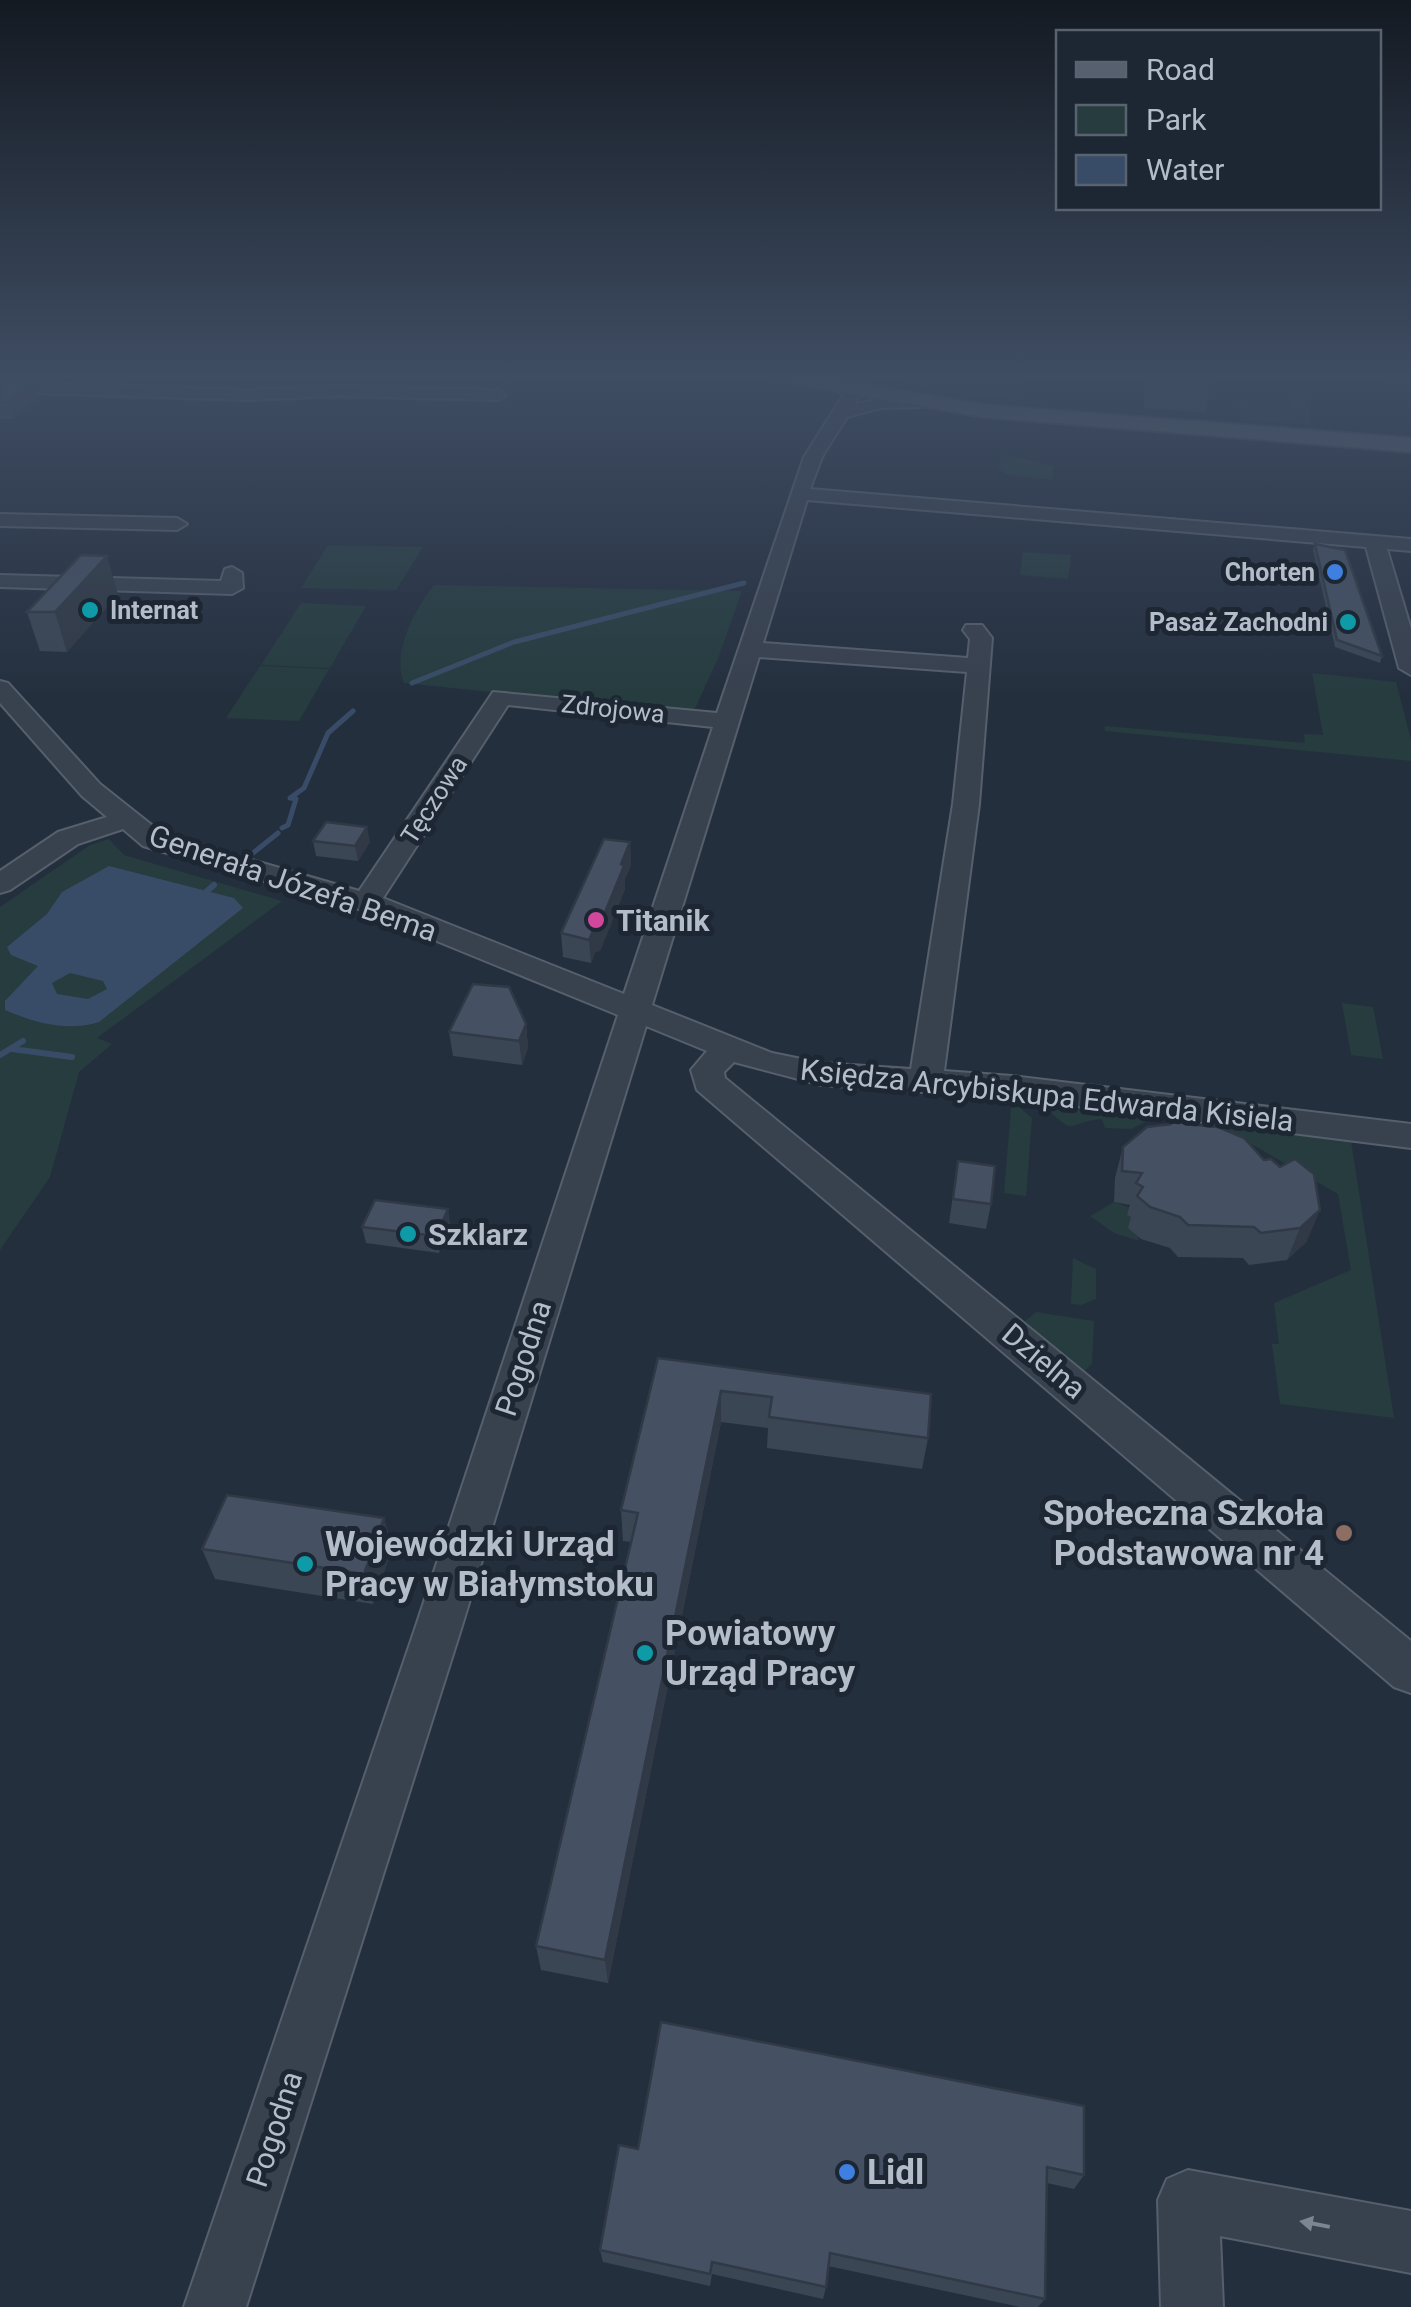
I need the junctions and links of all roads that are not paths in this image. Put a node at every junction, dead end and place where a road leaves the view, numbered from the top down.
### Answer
1 (804, 482) edge
2 (799, 494) junction
3 (0, 520) edge
4 (177, 524) dead end
5 (1375, 542) junction
6 (1411, 545) edge
7 (232, 573) dead end
8 (0, 581) edge
9 (974, 630) dead end
10 (750, 649) junction
11 (979, 666) junction
12 (1411, 668) edge
13 (0, 688) edge
14 (501, 697) joint
15 (726, 721) junction
16 (124, 820) junction
17 (0, 884) edge
18 (366, 902) junction
19 (632, 1012) junction
20 (729, 1049) junction
21 (926, 1080) junction
22 (1411, 1136) edge
23 (1411, 1671) edge
24 (1411, 2242) edge
25 (216, 2307) edge
26 (1192, 2307) edge

1 - 2 street, Pogodna
2 - 5 street
2 - 10 street, Pogodna
3 - 4 street
5 - 6 street
5 - 12 street
7 - 8 street
9 - 11 street
10 - 11 street
10 - 15 street, Pogodna
11 - 21 street
13 - 16 street, Generała Józefa Bema
14 - 15 street, Zdrojowa
14 - 18 street, Tęczowa
15 - 19 street, Pogodna
16 - 17 street
16 - 18 street, Generała Józefa Bema
18 - 19 street, Generała Józefa Bema
19 - 20 street, Księdza Arcybiskupa Edwarda Kisiela
19 - 25 street, Pogodna
20 - 21 street, Księdza Arcybiskupa Edwarda Kisiela
20 - 23 street, Dzielna
21 - 22 street, Księdza Arcybiskupa Edwarda Kisiela
24 -> 26 street

